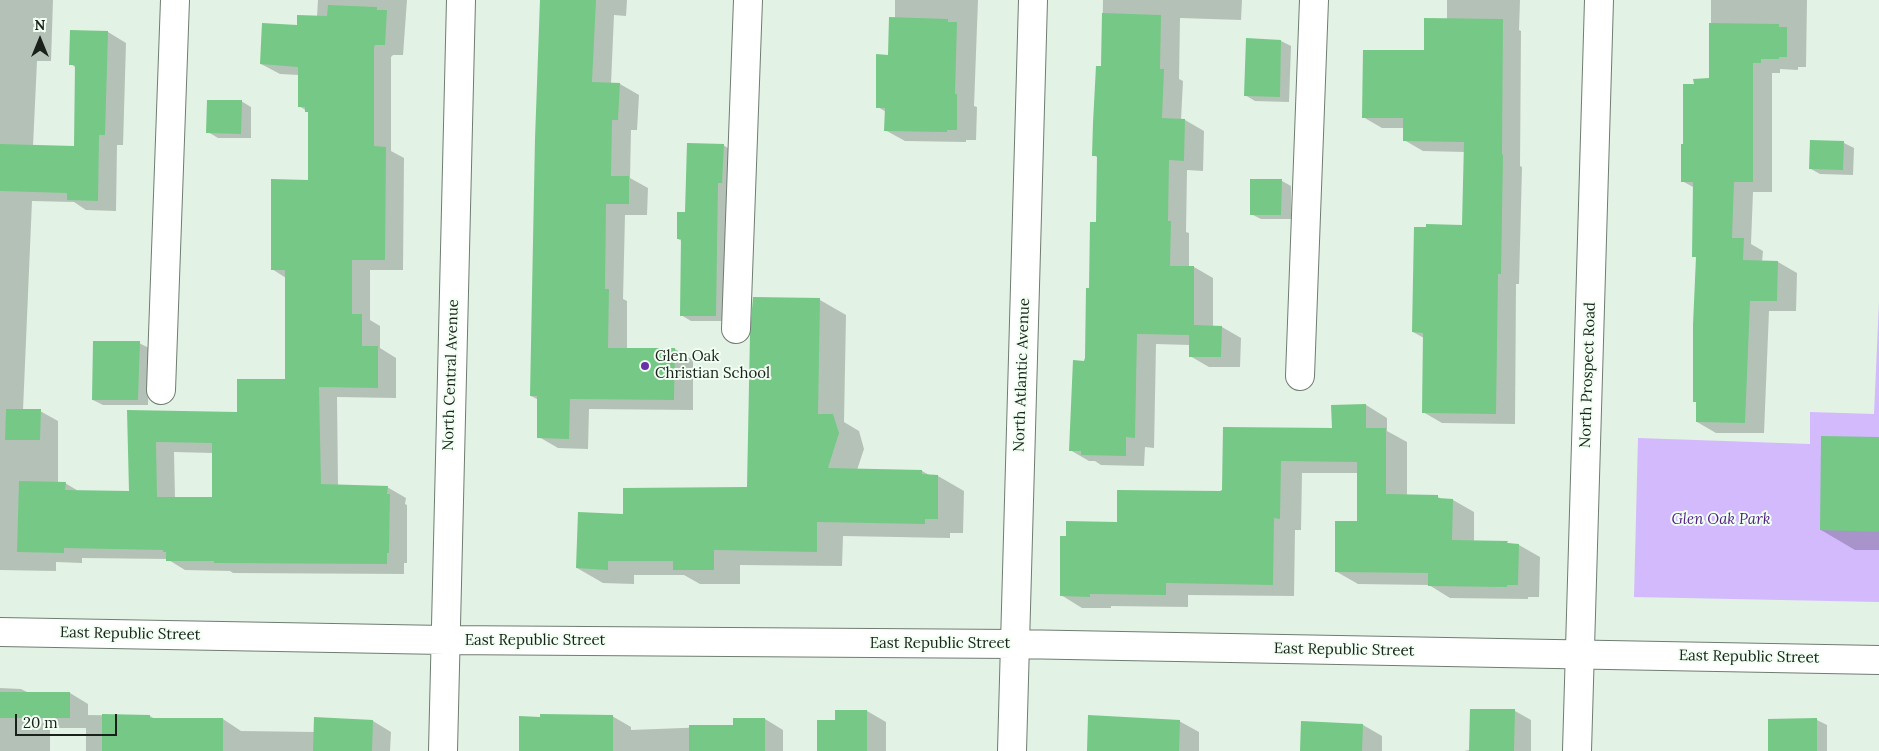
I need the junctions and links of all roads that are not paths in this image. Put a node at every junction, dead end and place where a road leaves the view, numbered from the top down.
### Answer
1 (174, 0) edge
2 (461, 0) edge
3 (748, 0) edge
4 (1032, 0) edge
5 (1314, 0) edge
6 (1599, 0) edge
7 (736, 330) dead end
8 (1300, 376) dead end
9 (161, 390) dead end
10 (0, 632) edge
11 (444, 640) junction
12 (1014, 644) junction
13 (1580, 653) junction
14 (1879, 660) edge
15 (442, 751) edge
16 (1012, 751) edge
17 (1578, 751) edge

1 - 9 street
2 - 11 street, North Central Avenue
3 - 7 street
4 - 12 street, North Atlantic Avenue
5 - 8 street
6 - 13 street, North Prospect Road
10 - 11 street, East Republic Street
11 - 12 street, East Republic Street
11 - 15 street, North Central Avenue
12 - 13 street, East Republic Street
12 - 16 street, North Atlantic Avenue
13 - 14 street, East Republic Street
13 - 17 street, North Prospect Road

